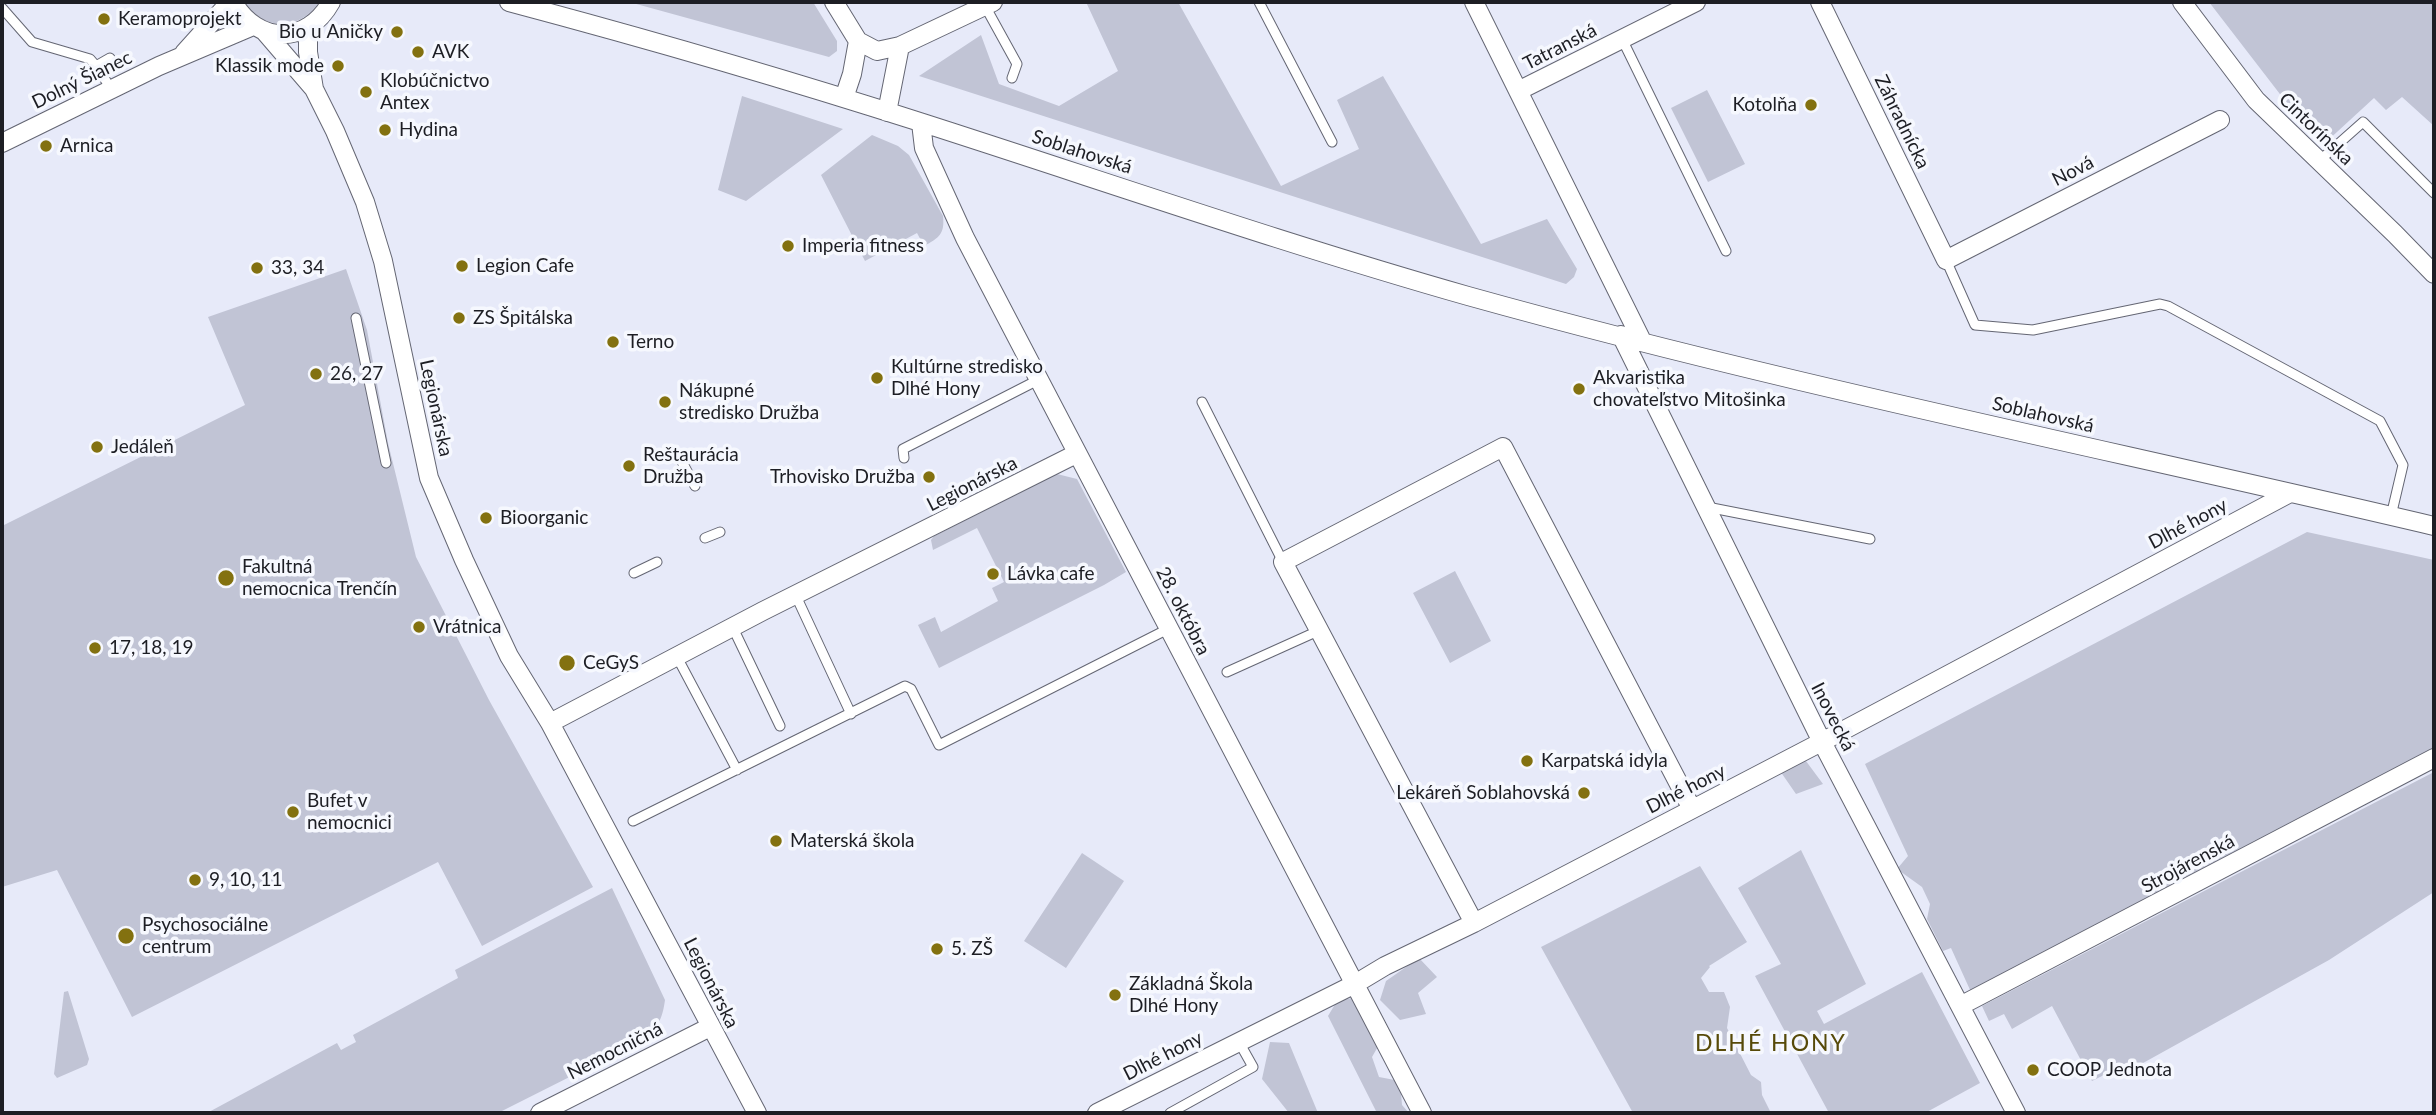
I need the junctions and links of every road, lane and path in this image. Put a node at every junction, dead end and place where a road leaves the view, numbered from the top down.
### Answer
1 (232, 2) edge
2 (331, 2) edge
3 (509, 2) edge
4 (834, 2) edge
5 (1259, 2) edge
6 (1474, 2) edge
7 (1696, 2) edge
8 (1820, 2) edge
9 (2182, 2) edge
10 (989, 4) edge
11 (2, 8) edge
12 (308, 28) junction
13 (259, 29) junction
14 (1622, 39) junction
15 (858, 41) junction
16 (900, 46) junction
17 (182, 56) junction
18 (110, 58) dead end
19 (96, 66) junction
20 (1012, 78) dead end
21 (314, 89) junction
22 (112, 90) junction
23 (1518, 91) junction
24 (844, 98) junction
25 (887, 112) junction
26 (2220, 120) dead end
27 (921, 122) junction
28 (1332, 142) dead end
29 (2, 143) edge
30 (2319, 162) junction
31 (2434, 192) edge
32 (1726, 251) dead end
33 (1946, 260) junction
34 (2434, 275) edge
35 (356, 318) dead end
36 (1620, 335) junction
37 (1643, 341) junction
38 (1038, 380) junction
39 (1202, 402) dead end
40 (1076, 454) junction
41 (904, 458) dead end
42 (681, 460) dead end
43 (386, 463) dead end
44 (695, 486) dead end
45 (2290, 493) junction
46 (1704, 506) junction
47 (2391, 516) junction
48 (2434, 526) edge
49 (720, 531) dead end
50 (705, 538) dead end
51 (1870, 539) dead end
52 (657, 562) dead end
53 (1283, 562) junction
54 (634, 573) dead end
55 (796, 596) junction
56 (733, 628) junction
57 (1168, 629) junction
58 (1318, 631) junction
59 (677, 657) junction
60 (1227, 672) dead end
61 (851, 714) junction
62 (550, 723) junction
63 (780, 726) dead end
64 (1822, 742) junction
65 (2434, 758) edge
66 (737, 770) junction
67 (1692, 809) junction
68 (633, 821) dead end
69 (1474, 923) junction
70 (1355, 984) junction
71 (1960, 1006) junction
72 (710, 1027) junction
73 (1239, 1042) junction
74 (540, 1113) edge
75 (757, 1113) edge
76 (1097, 1113) edge
77 (1170, 1113) edge
78 (1422, 1113) edge
79 (2017, 1113) edge

1 - 13 street, Legionárska
1 - 17 street, Dolný Šianec
2 - 12 street
3 - 24 street, Soblahovská
4 - 15 street
5 - 28 lane
6 - 23 street
7 - 14 street, Tatranská
8 - 33 street, Záhradnícka
9 - 30 street, Cintorínska
10 - 16 street
10 - 20 lane
11 - 19 lane
12 - 13 street
12 - 21 street, Legionárska
13 - 17 street, Dolný Šianec
13 - 21 street, Legionárska
14 - 23 street, Tatranská
14 - 32 lane
15 - 16 street
15 - 24 street
16 - 25 street
17 - 22 street, Dolný Šianec
18 - 19 lane
19 - 22 lane
21 - 62 street, Legionárska
22 - 29 street, Dolný Šianec
23 - 37 street
24 - 25 street, Soblahovská
25 - 27 street, Soblahovská
26 - 33 street, Nová
27 - 36 street, Soblahovská
27 - 38 street, 28. októbra
30 - 31 lane
30 - 34 street, Cintorínska
33 - 47 lane
35 - 43 lane
36 - 37 street, Soblahovská
36 - 46 street, Inovecká
37 - 45 street, Soblahovská
38 - 40 street, 28. októbra
38 - 41 lane
39 - 53 lane
40 - 55 street, Legionárska
40 - 57 street, 28. októbra
42 - 44 lane
45 - 47 street, Soblahovská
45 - 64 street, Dlhé hony
46 - 51 lane
46 - 64 street, Inovecká
47 - 48 street, Soblahovská
49 - 50 lane
52 - 54 lane
53 - 58 street
53 - 67 street
55 - 56 street, Legionárska
55 - 61 lane
56 - 59 street, Legionárska
56 - 63 lane
57 - 61 lane
57 - 70 street, 28. októbra
58 - 60 lane
58 - 69 street
59 - 62 street, Legionárska
59 - 66 lane
61 - 66 lane
62 - 72 street, Legionárska
64 - 67 street, Dlhé hony
64 - 71 street, Inovecká
65 - 71 street, Strojárenská
66 - 68 lane
67 - 69 street, Dlhé hony
69 - 70 street, Dlhé hony
70 - 73 street, Dlhé hony
70 - 78 street, 28. októbra
71 - 79 street, Inovecká
72 - 74 street, Nemocničná
72 - 75 street, Legionárska
73 - 76 street, Dlhé hony
73 - 77 lane

